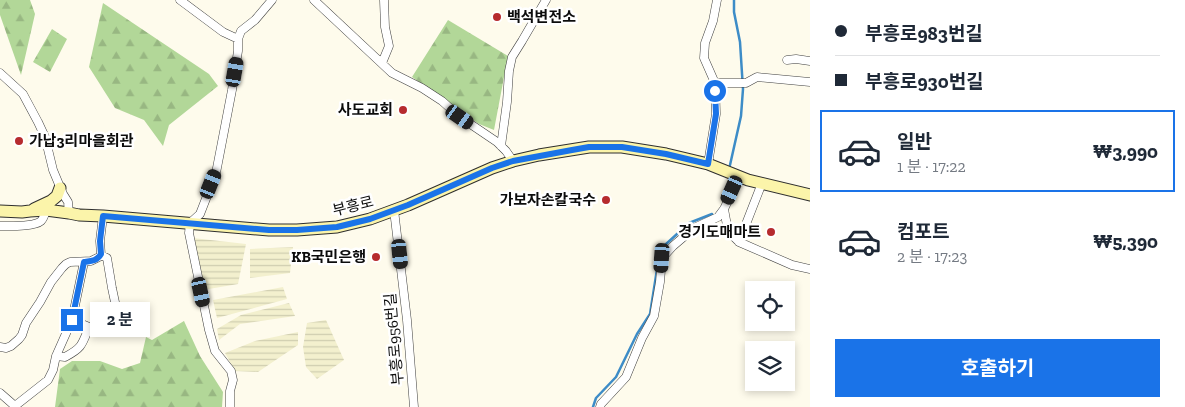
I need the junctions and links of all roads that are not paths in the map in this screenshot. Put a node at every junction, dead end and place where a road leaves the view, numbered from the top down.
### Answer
1 (180, 0) edge
2 (272, 0) edge
3 (314, 0) edge
4 (384, 0) edge
5 (546, 0) edge
6 (717, 0) edge
7 (238, 39) junction
8 (787, 60) dead end
9 (810, 61) edge
10 (382, 63) junction
11 (0, 73) edge
12 (810, 82) edge
13 (715, 83) junction
14 (501, 146) junction
15 (513, 161) junction
16 (708, 164) junction
17 (740, 176) junction
18 (762, 183) junction
19 (60, 188) junction
20 (810, 194) edge
21 (724, 209) junction
22 (46, 210) junction
23 (394, 210) junction
24 (0, 211) edge
25 (26, 211) junction
26 (69, 213) junction
27 (0, 216) edge
28 (103, 216) junction
29 (190, 223) junction
30 (0, 226) edge
31 (739, 242) junction
32 (101, 254) junction
33 (84, 262) junction
34 (810, 269) edge
35 (72, 320) junction
36 (116, 329) dead end
37 (0, 347) edge
38 (56, 356) junction
39 (0, 393) edge
40 (15, 406) edge
41 (230, 407) edge
42 (414, 407) edge
43 (600, 407) edge

1 - 7 street
2 - 7 street
3 - 10 street
4 - 10 street
5 - 14 street
6 - 13 street
7 - 29 street
8 - 9 street
10 - 14 street
11 - 19 street
12 - 13 street
13 - 16 street
14 - 15 street
15 - 16 main road, 부흥로
15 - 23 main road, 부흥로
16 - 17 main road, 부흥로
17 - 18 main road, 부흥로
17 - 21 street
18 - 20 main road, 부흥로
18 - 31 street
19 - 25 main road
19 - 26 street
21 - 31 street
21 - 43 street
22 - 25 main road, 부흥로
22 - 26 main road, 부흥로
22 - 30 street
23 - 29 main road, 부흥로
23 - 42 street, 부흥로956번길
24 - 25 main road, 부흥로
25 - 27 main road
26 - 28 main road, 부흥로
28 - 29 main road, 부흥로
28 - 32 street
29 - 41 street
31 - 34 street
32 - 33 street
32 - 36 street
33 - 35 street
33 - 37 street
35 - 38 street
35 - 38 street
38 - 40 street
39 - 40 street

